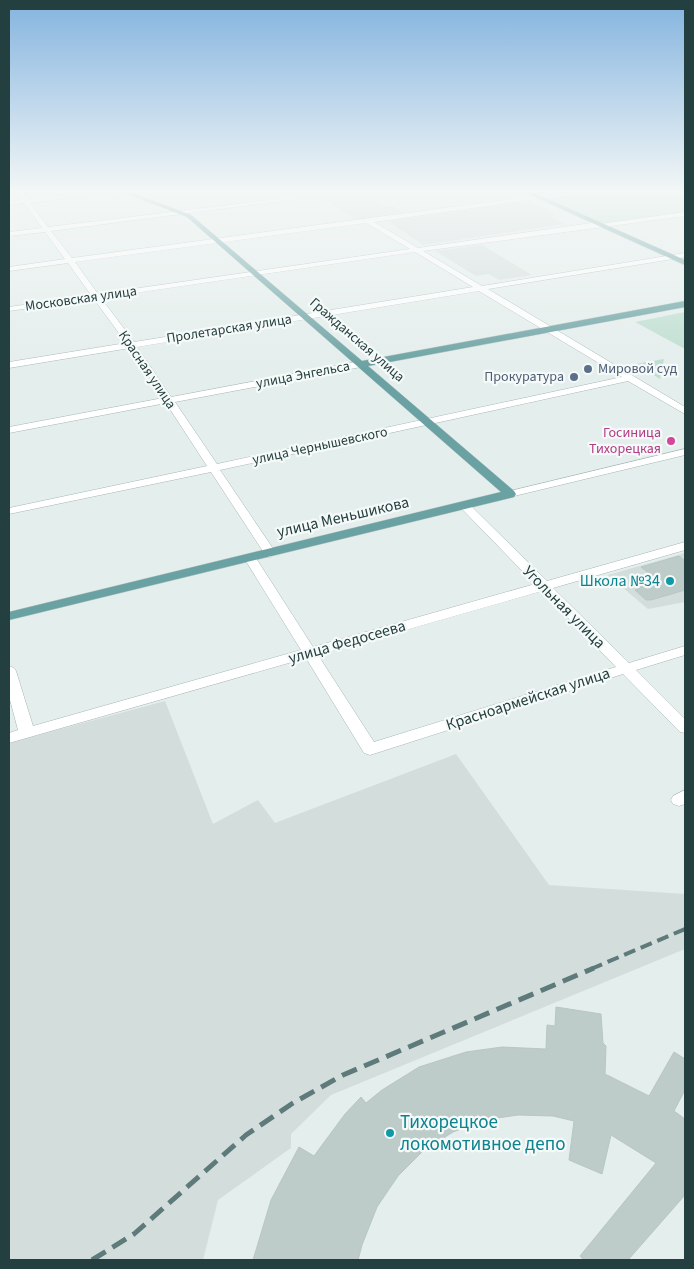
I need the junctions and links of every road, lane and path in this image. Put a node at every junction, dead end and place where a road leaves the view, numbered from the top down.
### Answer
1 (63, 251) edge
2 (142, 251) edge
3 (231, 251) edge
4 (417, 251) edge
5 (419, 251) edge
6 (660, 251) edge
7 (685, 255) edge
8 (673, 257) junction
9 (69, 261) junction
10 (685, 263) edge
11 (9, 269) edge
12 (257, 274) junction
13 (481, 289) junction
14 (96, 297) junction
15 (685, 304) edge
16 (9, 309) edge
17 (306, 317) junction
18 (548, 330) junction
19 (132, 345) junction
20 (361, 364) junction
21 (9, 365) edge
22 (629, 378) junction
23 (167, 401) junction
24 (685, 411) edge
25 (430, 423) junction
26 (9, 430) edge
27 (685, 452) edge
28 (215, 468) junction
29 (510, 494) junction
30 (465, 506) junction
31 (9, 511) edge
32 (685, 546) edge
33 (270, 553) junction
34 (250, 558) junction
35 (544, 586) junction
36 (9, 616) edge
37 (685, 650) edge
38 (309, 652) junction
39 (626, 668) junction
40 (9, 671) edge
41 (685, 728) edge
42 (27, 733) junction
43 (9, 738) edge

1 - 9 street, Красная улица
2 - 9 street
3 - 12 main road, Гражданская улица
4 - 12 street, Московская улица
5 - 13 street
6 - 8 main road
7 - 8 street, Пролетарская улица
8 - 10 main road
8 - 13 street, Пролетарская улица
9 - 11 street
9 - 14 street, Красная улица
12 - 14 street, Московская улица
12 - 17 main road, Гражданская улица
13 - 17 street, Пролетарская улица
13 - 18 street
14 - 16 street, Московская улица
14 - 19 street, Красная улица
15 - 18 main road, улица Энгельса
17 - 19 street, Пролетарская улица
17 - 20 main road, Гражданская улица
18 - 20 main road, улица Энгельса
18 - 22 street
19 - 21 street, Пролетарская улица
19 - 23 street, Красная улица
20 - 23 street, улица Энгельса
20 - 25 main road, Гражданская улица
22 - 24 street
22 - 25 street, улица Чернышевского
23 - 26 street, улица Энгельса
23 - 28 street, Красная улица
25 - 28 street, улица Чернышевского
25 - 29 main road, Гражданская улица
27 - 29 street, улица Меньшикова
28 - 31 street, улица Чернышевского
28 - 33 street, Красная улица
29 - 30 main road, улица Меньшикова
30 - 33 main road, улица Меньшикова
30 - 35 street, Угольная улица
32 - 35 street, улица Федосеева
33 - 34 main road, улица Меньшикова
34 - 36 main road, улица Меньшикова
34 - 38 street
35 - 38 street, улица Федосеева
35 - 39 street, Угольная улица
37 - 39 street, Красноармейская улица
38 - 39 street, Красноармейская улица
38 - 42 street, улица Федосеева
39 - 41 street, Угольная улица
40 - 42 street
42 - 43 street, улица Федосеева

